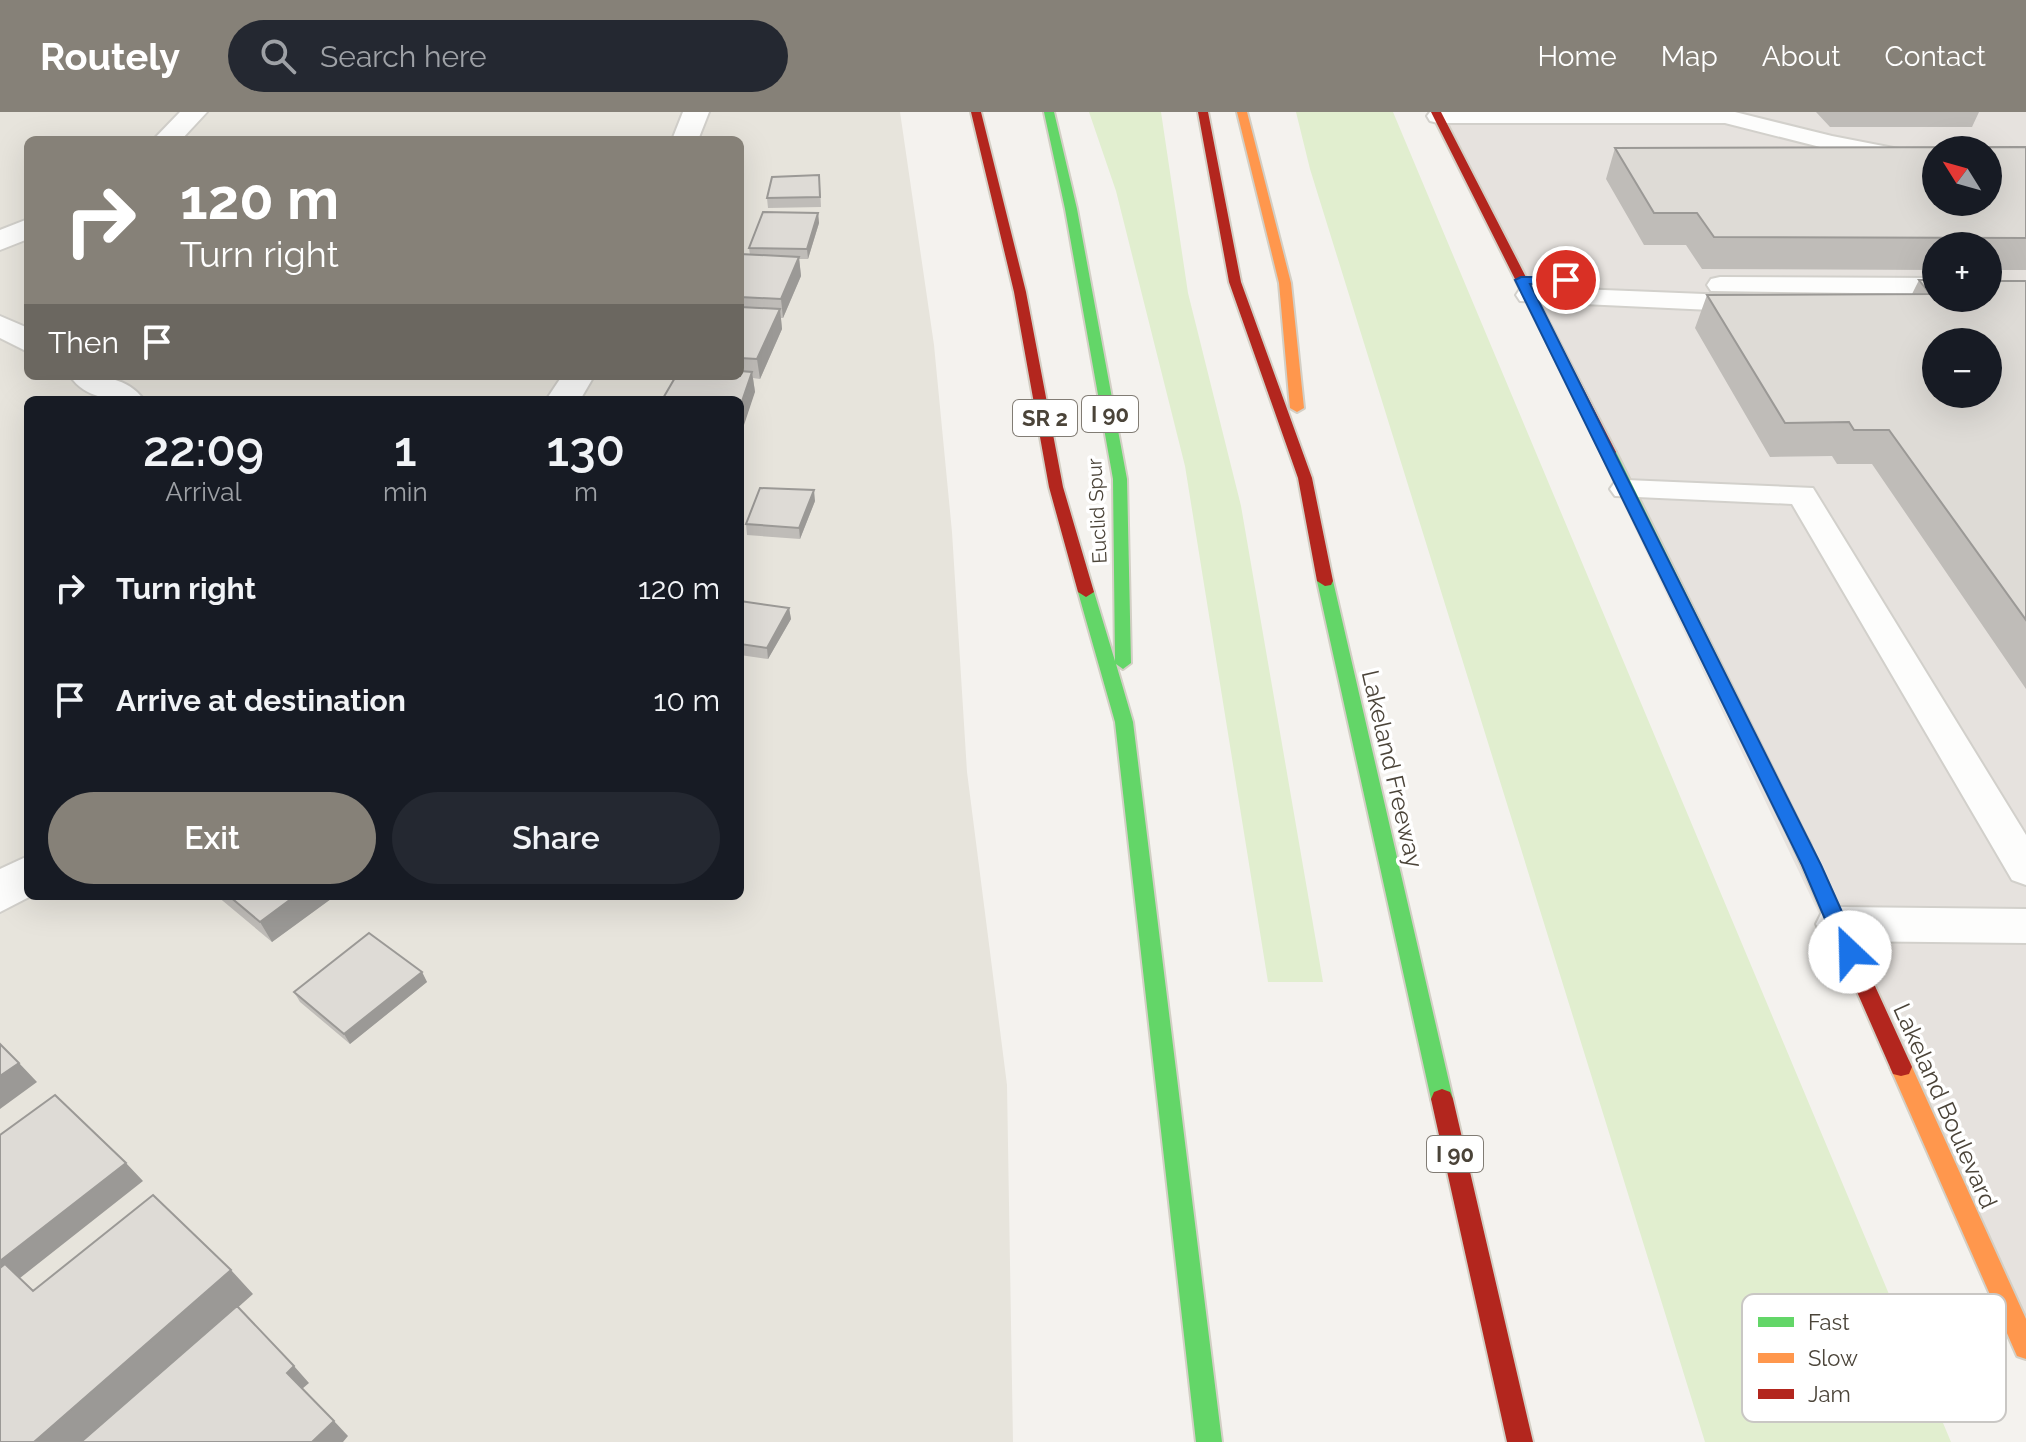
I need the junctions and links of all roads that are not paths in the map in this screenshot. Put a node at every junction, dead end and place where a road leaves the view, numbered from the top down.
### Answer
1 (194, 112) edge
2 (696, 112) edge
3 (976, 112) edge
4 (1049, 112) edge
5 (1203, 112) edge
6 (1242, 112) edge
7 (1437, 114) edge
8 (170, 136) edge
9 (687, 136) edge
10 (1922, 159) edge
11 (24, 230) edge
12 (0, 241) edge
13 (1525, 288) junction
14 (1922, 296) edge
15 (0, 325) edge
16 (24, 340) edge
17 (93, 380) edge
18 (120, 396) edge
19 (1305, 478) junction
20 (1626, 489) junction
21 (1124, 722) junction
22 (2026, 869) edge
23 (24, 877) edge
24 (0, 893) edge
25 (1837, 924) junction
26 (2026, 926) edge
27 (2002, 1294) edge
28 (2006, 1302) edge
29 (2026, 1347) edge
30 (1209, 1442) edge
31 (1520, 1442) edge

1 - 8 street
2 - 9 street
3 - 21 main road, SR 2
4 - 21 main road, Euclid Spur / I 90
5 - 19 main road, Lakeland Freeway
6 - 19 main road, I 90
7 - 10 lane
7 - 13 main road, Lakeland Boulevard
11 - 12 street
13 - 14 lane
13 - 20 main road, Lakeland Boulevard
15 - 16 street
17 - 18 street
19 - 31 main road, Lakeland Freeway / I 90
20 - 22 lane
20 - 25 main road, Lakeland Boulevard
21 - 30 main road, I 90
23 - 24 street
25 - 26 lane
25 - 27 main road, Lakeland Boulevard
28 - 29 main road, Lakeland Boulevard

